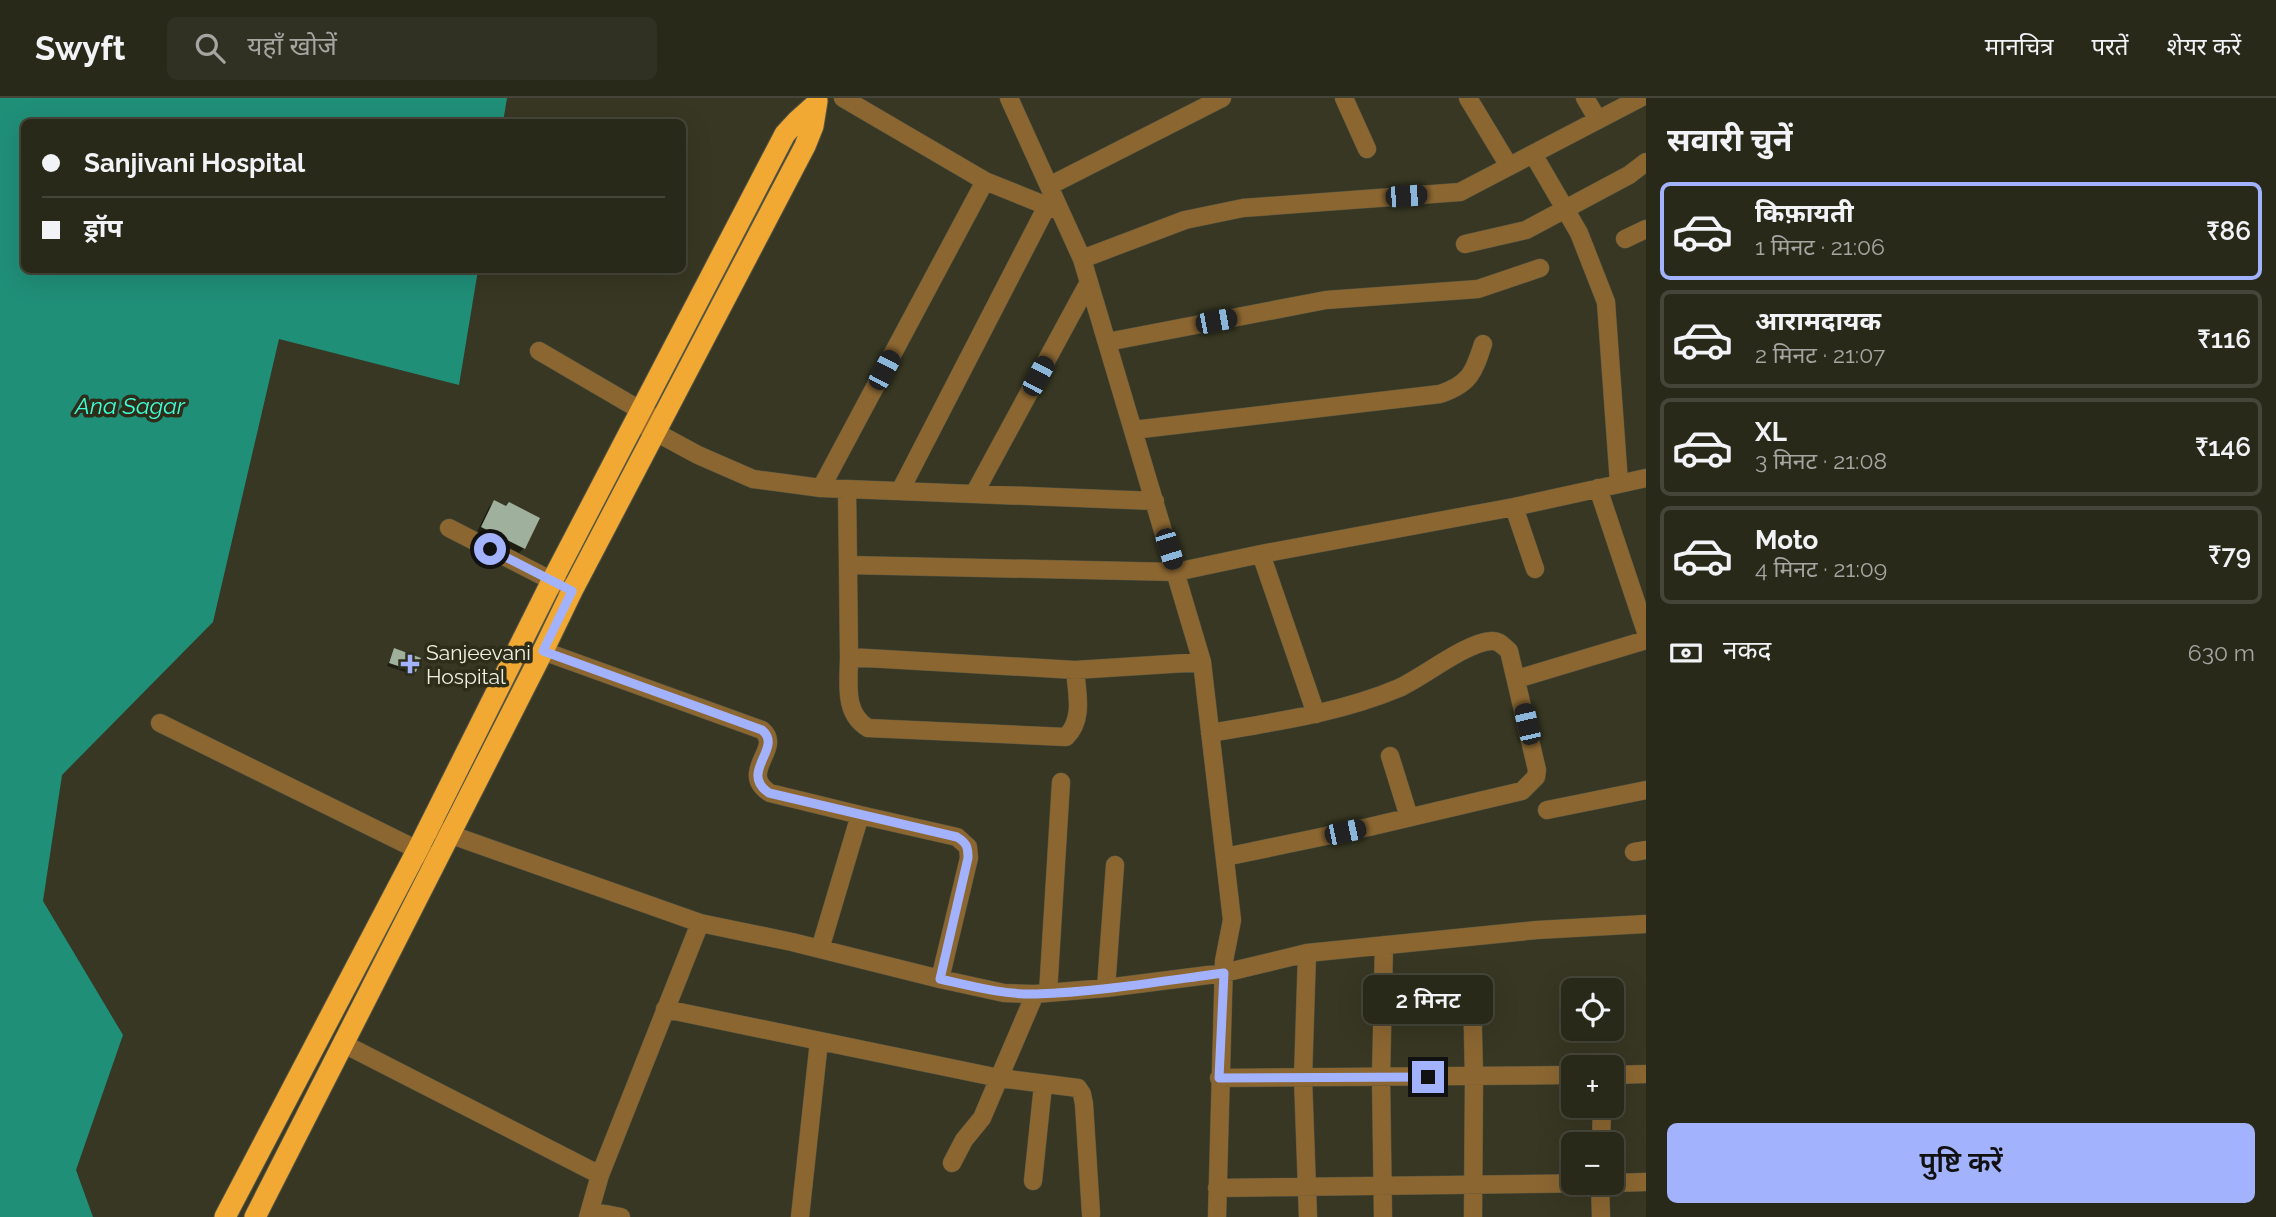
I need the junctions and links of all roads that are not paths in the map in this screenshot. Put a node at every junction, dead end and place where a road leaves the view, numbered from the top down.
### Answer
1 (843, 98) edge
2 (1009, 98) edge
3 (1222, 98) edge
4 (1344, 98) edge
5 (1468, 98) edge
6 (1585, 98) edge
7 (1640, 98) edge
8 (817, 102) edge
9 (1598, 120) junction
10 (1367, 149) dead end
11 (1533, 154) junction
12 (1646, 162) edge
13 (1509, 166) junction
14 (985, 181) junction
15 (1049, 186) junction
16 (1053, 208) junction
17 (1564, 210) junction
18 (1646, 229) edge
19 (1625, 239) dead end
20 (1465, 244) dead end
21 (1082, 258) junction
22 (1541, 268) dead end
23 (1089, 282) junction
24 (1107, 342) junction
25 (1483, 344) dead end
26 (539, 351) dead end
27 (637, 416) junction
28 (658, 427) junction
29 (1133, 430) junction
30 (1646, 478) edge
31 (1619, 483) junction
32 (821, 488) junction
33 (1598, 488) junction
34 (847, 489) junction
35 (900, 491) junction
36 (974, 494) junction
37 (1155, 501) junction
38 (1514, 508) junction
39 (449, 528) dead end
40 (1261, 554) junction
41 (848, 565) junction
42 (1535, 569) dead end
43 (1177, 572) junction
44 (552, 581) junction
45 (572, 591) junction
46 (1646, 632) edge
47 (1646, 640) edge
48 (543, 651) junction
49 (849, 657) junction
50 (1202, 662) junction
51 (1075, 670) junction
52 (1517, 679) junction
53 (1316, 714) junction
54 (160, 723) dead end
55 (1210, 733) junction
56 (1390, 756) dead end
57 (1061, 782) dead end
58 (1646, 790) edge
59 (1547, 810) dead end
60 (860, 815) junction
61 (1409, 817) junction
62 (438, 831) junction
63 (427, 854) junction
64 (1224, 857) junction
65 (1115, 864) dead end
66 (700, 923) junction
67 (1646, 924) edge
68 (1384, 945) junction
69 (820, 949) junction
70 (1307, 953) junction
71 (1224, 973) junction
72 (940, 979) junction
73 (1107, 988) junction
74 (1472, 989) dead end
75 (1041, 994) junction
76 (665, 1009) junction
77 (819, 1041) junction
78 (342, 1043) junction
79 (1646, 1074) edge
80 (1561, 1075) edge
81 (1624, 1075) edge
82 (1381, 1077) junction
83 (1474, 1077) junction
84 (999, 1078) junction
85 (1219, 1078) junction
86 (1303, 1078) junction
87 (1043, 1085) junction
88 (953, 1163) dead end
89 (600, 1175) junction
90 (1033, 1181) dead end
91 (1646, 1182) edge
92 (1624, 1183) edge
93 (1561, 1184) edge
94 (1474, 1185) junction
95 (1384, 1186) junction
96 (1306, 1187) junction
97 (1217, 1188) junction
98 (1600, 1195) edge
99 (589, 1214) edge
100 (1091, 1214) dead end
101 (225, 1217) edge
102 (255, 1217) edge
103 (621, 1217) edge
104 (800, 1217) edge
105 (1217, 1217) edge
106 (1308, 1217) edge
107 (1383, 1217) edge
108 (1473, 1217) edge
109 (1601, 1217) edge

1 - 14 street
2 - 15 street
3 - 15 street
4 - 10 street
5 - 13 street
6 - 9 street
7 - 9 street
8 - 27 highway
8 - 28 highway
9 - 11 street
11 - 13 street
11 - 17 street
12 - 17 street
13 - 21 street
14 - 16 street
14 - 32 street
15 - 16 street
16 - 21 street
16 - 35 street
17 - 20 street
17 - 31 street
18 - 19 street
21 - 23 street
22 - 24 street
23 - 24 street
23 - 36 street
24 - 29 street
25 - 29 street
26 - 27 street
27 - 28 street
27 - 44 highway
28 - 32 street
28 - 45 highway
29 - 37 street
30 - 31 street
31 - 33 street
32 - 34 street
33 - 38 street
33 - 46 street
34 - 35 street
34 - 41 street
35 - 36 street
36 - 37 street
37 - 43 street
38 - 40 street
38 - 42 street
39 - 44 street
40 - 43 street
40 - 53 street
41 - 43 street
41 - 49 street
43 - 50 street
44 - 45 street
44 - 62 highway
45 - 48 highway
47 - 52 street
48 - 60 street
48 - 62 highway
49 - 51 street
49 - 51 street
50 - 51 street
50 - 55 street
52 - 53 street
52 - 61 street
53 - 55 street
54 - 63 street
55 - 64 street
56 - 61 street
57 - 75 street
58 - 59 street
60 - 69 street
60 - 72 street
61 - 64 street
62 - 63 highway
62 - 66 street
63 - 78 highway
63 - 101 highway
64 - 71 street
65 - 73 street
66 - 69 street
66 - 76 street
67 - 68 street
68 - 70 street
68 - 82 street
69 - 72 street
70 - 71 street
70 - 86 street
71 - 73 street
71 - 85 street
72 - 75 street
73 - 75 street
74 - 83 street
75 - 84 street
76 - 77 street
76 - 89 street
77 - 84 street
77 - 104 street
78 - 89 street
78 - 102 highway
79 - 81 street
80 - 83 street
82 - 83 street
82 - 86 street
82 - 95 street
83 - 94 street
84 - 87 street
84 - 88 street
85 - 86 street
85 - 97 street
86 - 96 street
87 - 90 street
87 - 100 street
89 - 99 street
91 - 92 street
93 - 94 street
94 - 95 street
94 - 108 street
95 - 96 street
95 - 107 street
96 - 97 street
96 - 106 street
97 - 105 street
98 - 109 street
99 - 103 street

